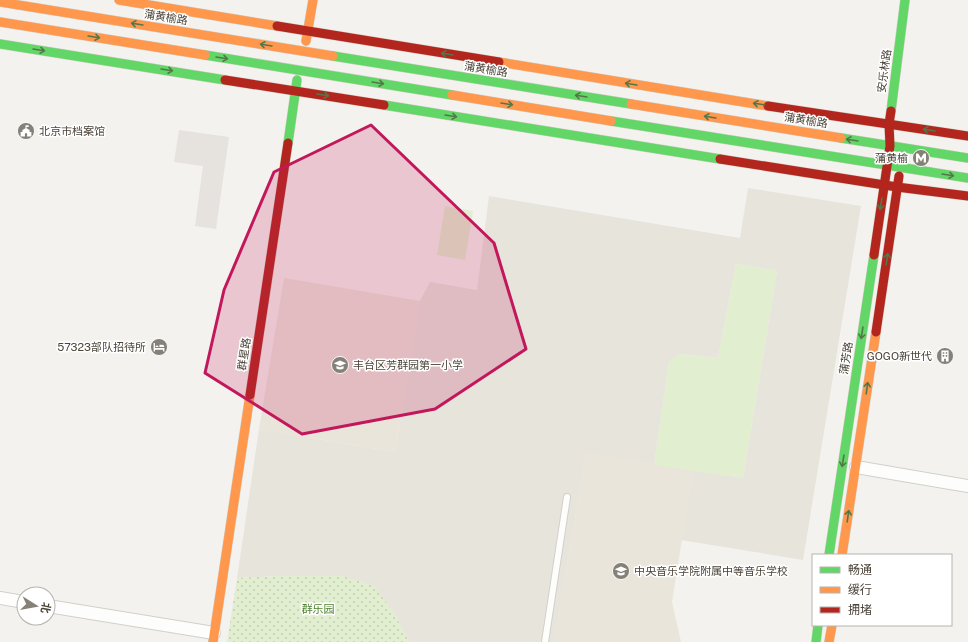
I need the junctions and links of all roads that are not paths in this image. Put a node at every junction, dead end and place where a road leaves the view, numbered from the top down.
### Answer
1 (119, 0) edge
2 (313, 0) edge
3 (905, 0) edge
4 (0, 2) edge
5 (0, 22) edge
6 (308, 30) junction
7 (0, 44) edge
8 (304, 52) junction
9 (299, 70) junction
10 (296, 91) junction
11 (888, 124) junction
12 (968, 136) edge
13 (890, 146) junction
14 (968, 158) edge
15 (887, 166) junction
16 (900, 168) junction
17 (968, 178) edge
18 (884, 185) junction
19 (897, 187) junction
20 (968, 196) edge
21 (856, 467) junction
22 (968, 486) edge
23 (567, 498) dead end
24 (829, 554) edge
25 (842, 554) edge
26 (0, 598) edge
27 (16, 601) edge
28 (56, 608) edge
29 (818, 626) edge
30 (832, 626) edge
31 (214, 638) edge
32 (545, 642) edge
33 (816, 642) edge
34 (830, 642) edge

1 - 6 street
2 - 6 street
3 - 11 street, 安乐林路
8 -> 4 street, 蒲黄榆路
5 -> 9 street
6 - 8 street
11 -> 6 street
7 -> 10 street
13 -> 8 street, 蒲黄榆路
9 - 10 street, 群星路
9 -> 15 street
10 -> 18 street
10 - 31 street, 群星路
12 -> 11 street
11 - 13 street, 安乐林路
13 - 14 street, 蒲黄榆路
13 - 15 street, 蒲芳路
13 - 16 street
15 - 16 street
15 - 18 street, 蒲芳路
16 -> 17 street
16 - 19 street
18 - 19 street
18 -> 24 street, 蒲芳路
19 - 20 street
21 -> 19 street
21 - 22 street
25 -> 21 street
23 - 32 lane
26 - 27 street
28 - 31 street
29 - 33 street
30 - 34 street

